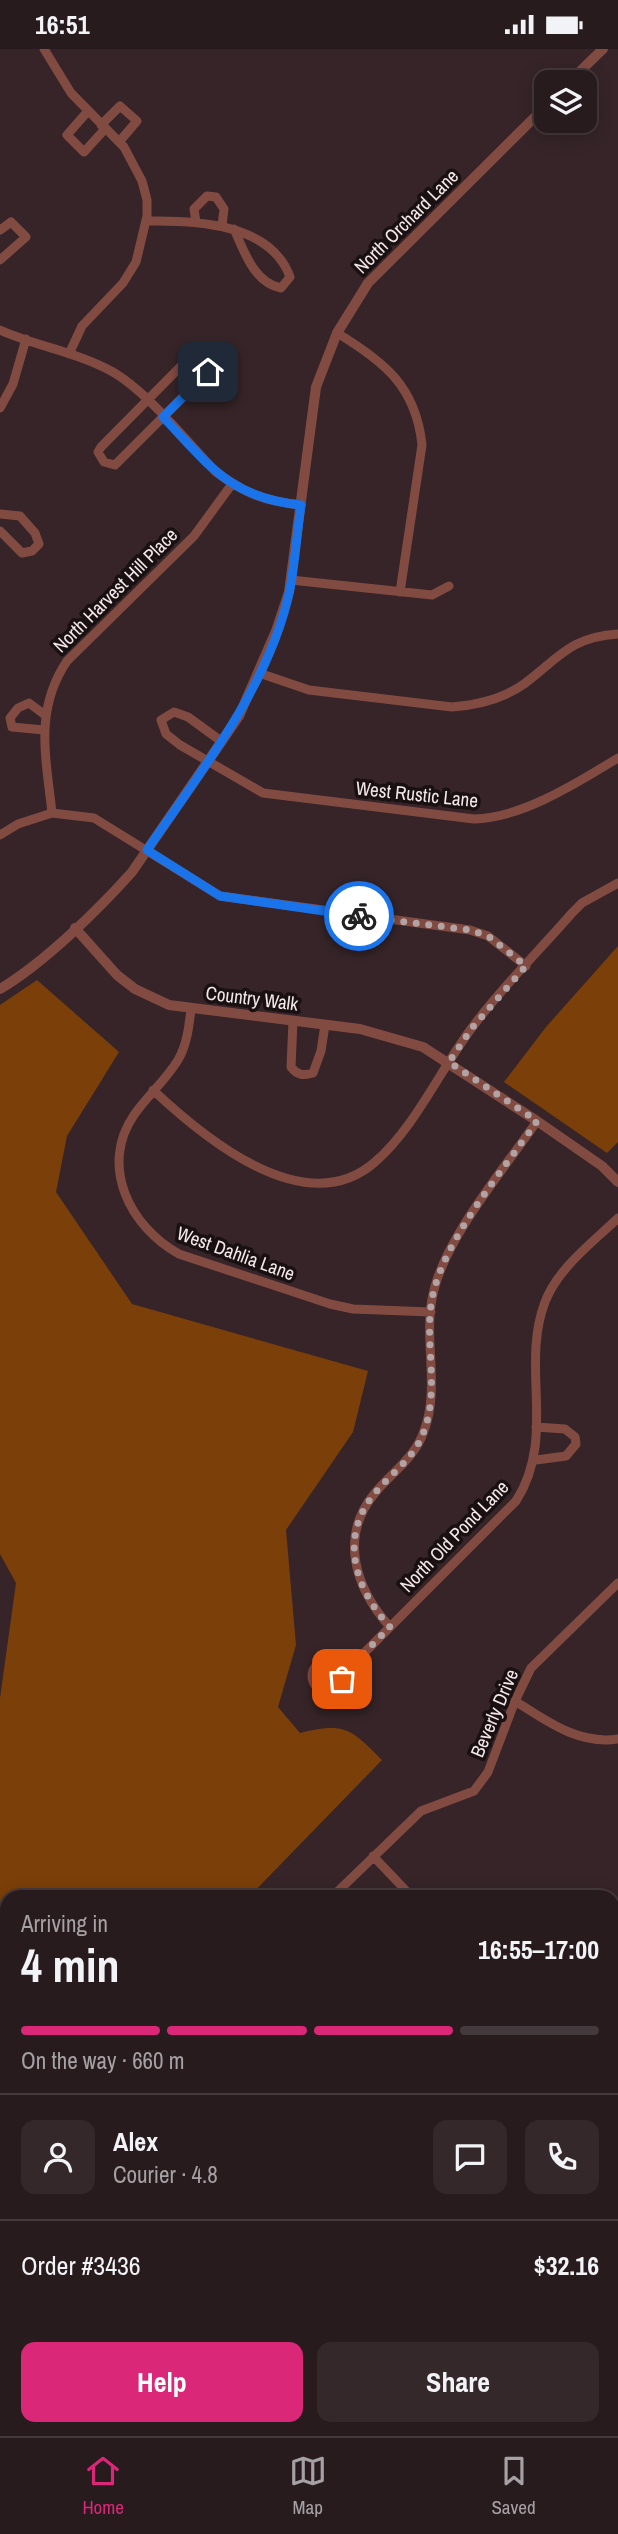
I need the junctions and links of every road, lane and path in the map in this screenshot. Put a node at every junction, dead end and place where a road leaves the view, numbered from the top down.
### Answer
1 (44, 49) edge
2 (603, 49) edge
3 (581, 70) edge
4 (88, 111) junction
5 (534, 118) edge
6 (103, 127) junction
7 (119, 142) junction
8 (146, 221) junction
9 (196, 222) junction
10 (222, 225) junction
11 (234, 229) junction
12 (0, 230) edge
13 (0, 260) edge
14 (0, 330) edge
15 (337, 333) junction
16 (26, 339) junction
17 (69, 354) junction
18 (146, 401) junction
19 (0, 408) edge
20 (163, 417) junction
21 (232, 484) junction
22 (301, 505) junction
23 (0, 514) edge
24 (0, 531) edge
25 (291, 580) junction
26 (449, 586) dead end
27 (400, 592) junction
28 (618, 634) edge
29 (259, 673) junction
30 (45, 715) junction
31 (44, 730) junction
32 (221, 741) junction
33 (618, 758) edge
34 (209, 760) junction
35 (52, 813) junction
36 (0, 835) edge
37 (147, 850) junction
38 (618, 883) edge
39 (75, 928) junction
40 (526, 966) junction
41 (0, 989) edge
42 (191, 1009) junction
43 (293, 1021) junction
44 (325, 1025) junction
45 (449, 1062) junction
46 (153, 1090) junction
47 (537, 1121) junction
48 (618, 1182) edge
49 (618, 1218) edge
50 (431, 1312) junction
51 (537, 1427) junction
52 (536, 1460) junction
53 (618, 1583) edge
54 (390, 1627) junction
55 (341, 1670) dead end
56 (515, 1700) junction
57 (618, 1739) edge
58 (373, 1857) junction
59 (339, 1890) edge
60 (405, 1890) edge

1 - 4 street
2 - 3 street
4 - 6 street
4 - 6 street
5 - 15 street, North Orchard Lane
6 - 7 street
6 - 7 street
7 - 8 street
8 - 9 street
8 - 17 street
9 - 10 street
9 - 10 street
10 - 11 street
11 - 11 street
12 - 13 street
14 - 16 street
15 - 22 street, North Orchard Lane
15 - 27 street
16 - 17 street
16 - 19 street
17 - 18 street
18 - 20 street
18 - 20 street
18 - 20 street
20 - 21 street
21 - 22 street
21 - 30 street, North Harvest Hill Place
22 - 25 street, North Orchard Lane
23 - 24 street
25 - 27 street
25 - 29 street, North Orchard Lane
26 - 27 street
28 - 29 street
29 - 32 street, North Orchard Lane
30 - 31 street, North Harvest Hill Place
30 - 31 street
31 - 35 street, North Harvest Hill Place
32 - 34 street, North Orchard Lane
32 - 34 street, West Rustic Lane
33 - 34 street, West Rustic Lane
34 - 37 street, North Orchard Lane
35 - 36 street
35 - 37 street
37 - 39 street, North Orchard Lane
37 - 40 street
38 - 40 street
39 - 41 street, North Orchard Lane
39 - 42 street, Country Walk
40 - 45 street
42 - 43 street, Country Walk
42 - 46 street, West Dahlia Lane
43 - 44 street, Country Walk
43 - 44 street
44 - 45 street, Country Walk
45 - 46 street
45 - 47 street, Country Walk
46 - 50 street, West Dahlia Lane
47 - 48 street, Country Walk
47 - 50 street
49 - 51 street, North Old Pond Lane
50 - 54 street
51 - 52 street, North Old Pond Lane
51 - 52 street
52 - 54 street, North Old Pond Lane
53 - 56 street, Beverly Drive
54 - 55 street, North Old Pond Lane
56 - 57 street
56 - 58 street, Beverly Drive
58 - 59 street, Beverly Drive
58 - 60 street

